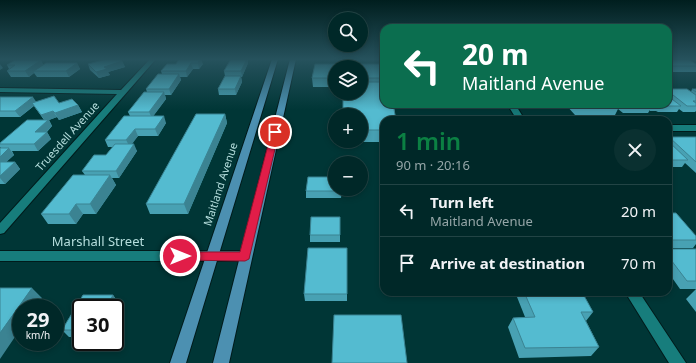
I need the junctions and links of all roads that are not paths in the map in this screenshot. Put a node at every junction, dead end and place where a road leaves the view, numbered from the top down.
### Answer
1 (138, 76) edge
2 (270, 76) edge
3 (289, 76) edge
4 (0, 90) edge
5 (123, 92) junction
6 (672, 128) edge
7 (696, 128) edge
8 (0, 230) edge
9 (0, 256) edge
10 (212, 256) junction
11 (245, 256) junction
12 (635, 296) edge
13 (178, 363) edge
14 (221, 363) edge
15 (678, 363) edge

1 - 5 street, Truesdell Avenue
2 - 10 main road, Maitland Avenue
3 - 11 main road
4 - 5 street
5 - 8 street, Truesdell Avenue
6 - 7 street
9 - 10 street, Marshall Street
10 - 11 street, Marshall Street
10 - 13 main road, Maitland Avenue
11 - 14 main road
12 - 15 street

